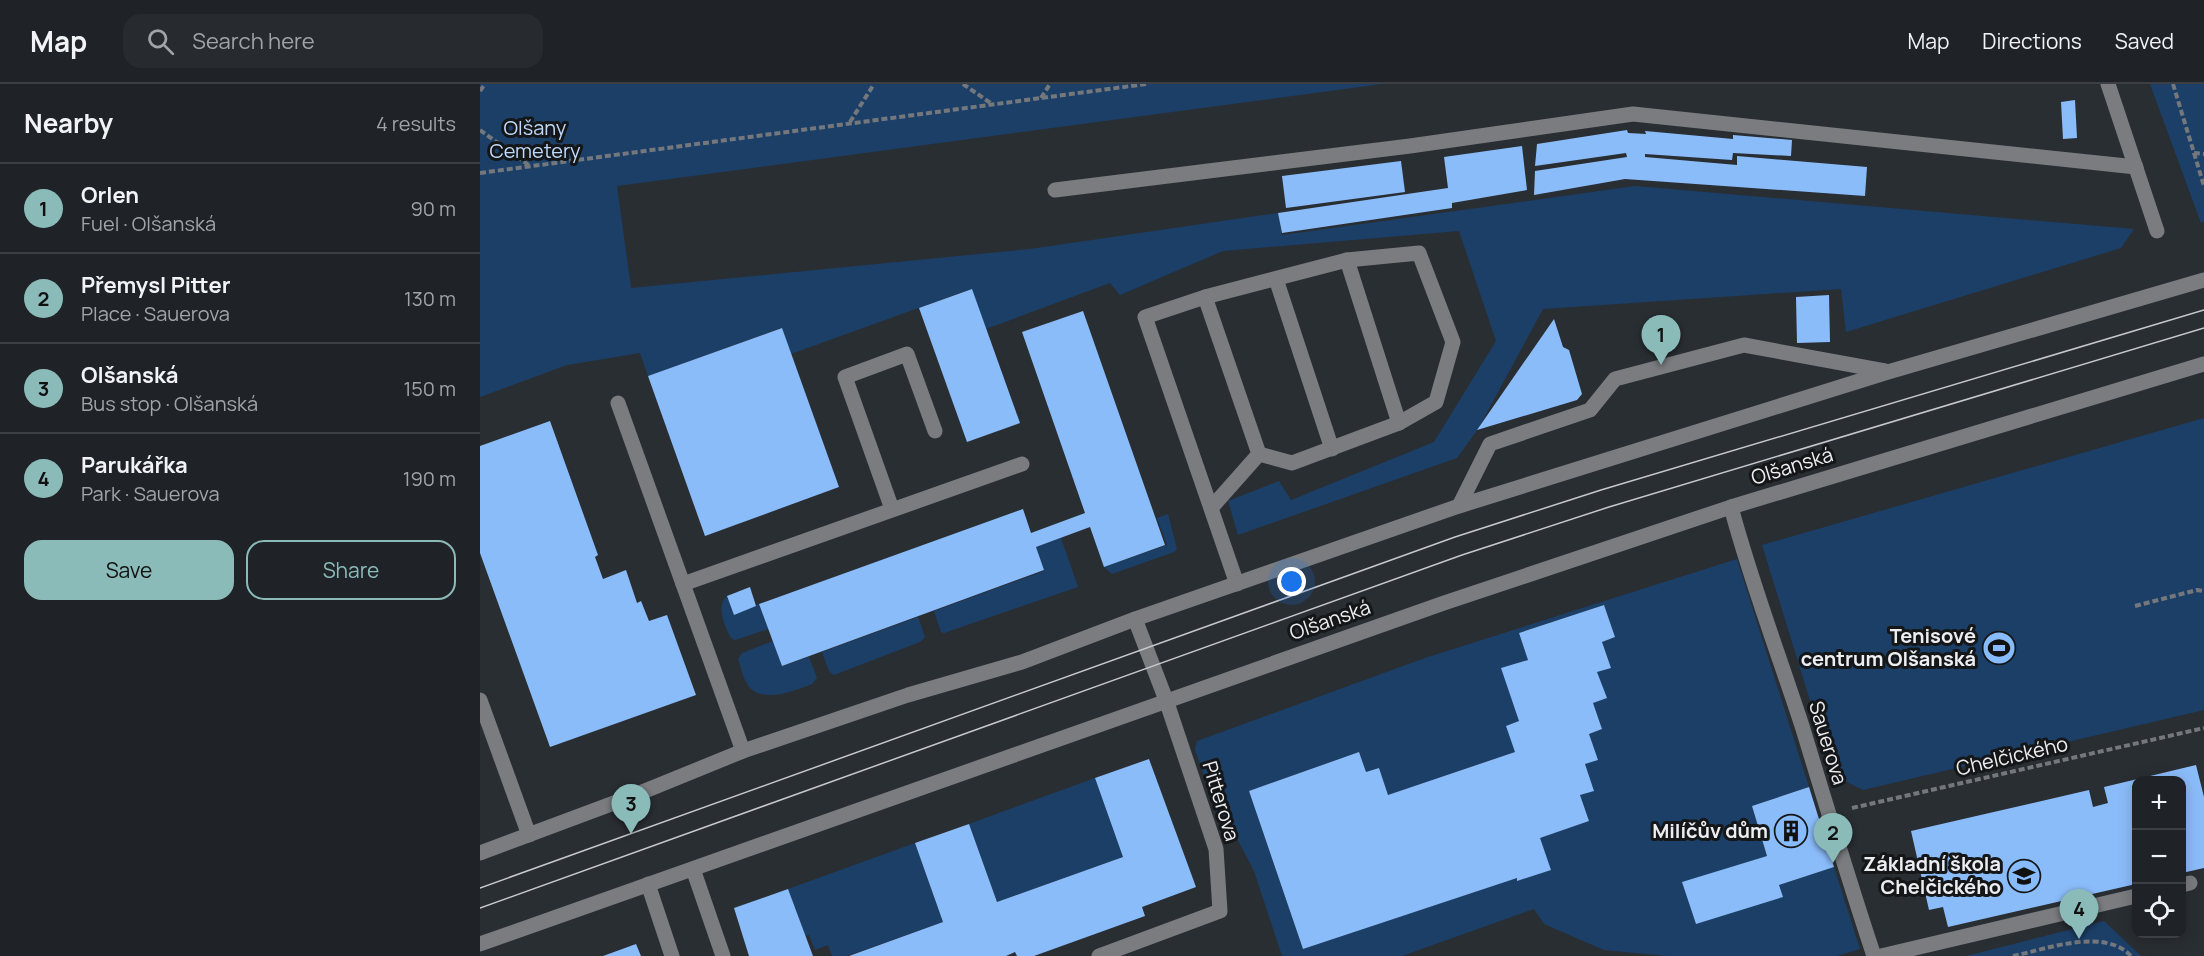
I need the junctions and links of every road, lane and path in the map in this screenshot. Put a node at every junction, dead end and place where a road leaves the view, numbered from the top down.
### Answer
1 (485, 84) edge
2 (874, 84) edge
3 (963, 84) edge
4 (1050, 84) edge
5 (1146, 84) edge
6 (2108, 84) edge
7 (2173, 84) edge
8 (480, 91) edge
9 (1041, 98) junction
10 (992, 104) junction
11 (850, 122) junction
12 (480, 130) edge
13 (2194, 153) junction
14 (2204, 154) edge
15 (531, 166) junction
16 (2136, 167) junction
17 (480, 173) edge
18 (2204, 186) edge
19 (1055, 190) dead end
20 (2157, 231) dead end
21 (1347, 260) junction
22 (1276, 279) junction
23 (2204, 280) edge
24 (1204, 297) junction
25 (2204, 364) edge
26 (1888, 372) junction
27 (618, 403) dead end
28 (1399, 423) junction
29 (935, 431) dead end
30 (1332, 449) junction
31 (1259, 454) junction
32 (1022, 464) dead end
33 (1459, 506) junction
34 (1212, 507) junction
35 (1731, 507) junction
36 (892, 509) junction
37 (683, 584) junction
38 (1237, 584) junction
39 (2204, 591) edge
40 (2135, 606) dead end
41 (1135, 619) junction
42 (480, 700) edge
43 (1166, 700) junction
44 (2204, 728) edge
45 (743, 751) junction
46 (1827, 814) junction
47 (529, 835) junction
48 (480, 853) edge
49 (693, 869) junction
50 (648, 884) junction
51 (2132, 897) edge
52 (480, 944) edge
53 (672, 956) edge
54 (723, 956) edge
55 (1099, 956) edge
56 (1874, 956) edge
57 (1881, 956) edge
58 (2013, 956) edge
59 (2131, 956) edge

1 - 8 path
2 - 11 path
3 - 10 path
4 - 9 path
5 - 9 path
6 - 16 street
7 - 13 path
9 - 10 path
10 - 11 path
11 - 15 path
12 - 15 path
13 - 14 path
13 - 18 path
15 - 17 path
16 - 19 street
16 - 20 street
21 - 22 street
21 - 28 street
21 - 28 street
22 - 24 street
22 - 30 street
23 - 26 street
24 - 31 street
24 - 34 street
25 - 35 street, Olšanská
26 - 33 street
26 - 33 street
27 - 37 street
28 - 30 street
29 - 36 street
30 - 31 street
31 - 34 street
32 - 36 street
33 - 38 street
34 - 38 street
35 - 43 street, Olšanská
35 - 46 street, Sauerova
36 - 37 street
37 - 45 street
38 - 41 street
39 - 40 path
41 - 43 street, Pitterova
41 - 45 street
42 - 47 street
43 - 49 street, Olšanská
43 - 55 street, Pitterova
44 - 46 path, Chelčického
45 - 47 street
46 - 56 street, Sauerova
47 - 48 street
49 - 50 street, Olšanská
49 - 54 street
50 - 52 street, Olšanská
50 - 53 street
51 - 57 street
58 - 59 path

